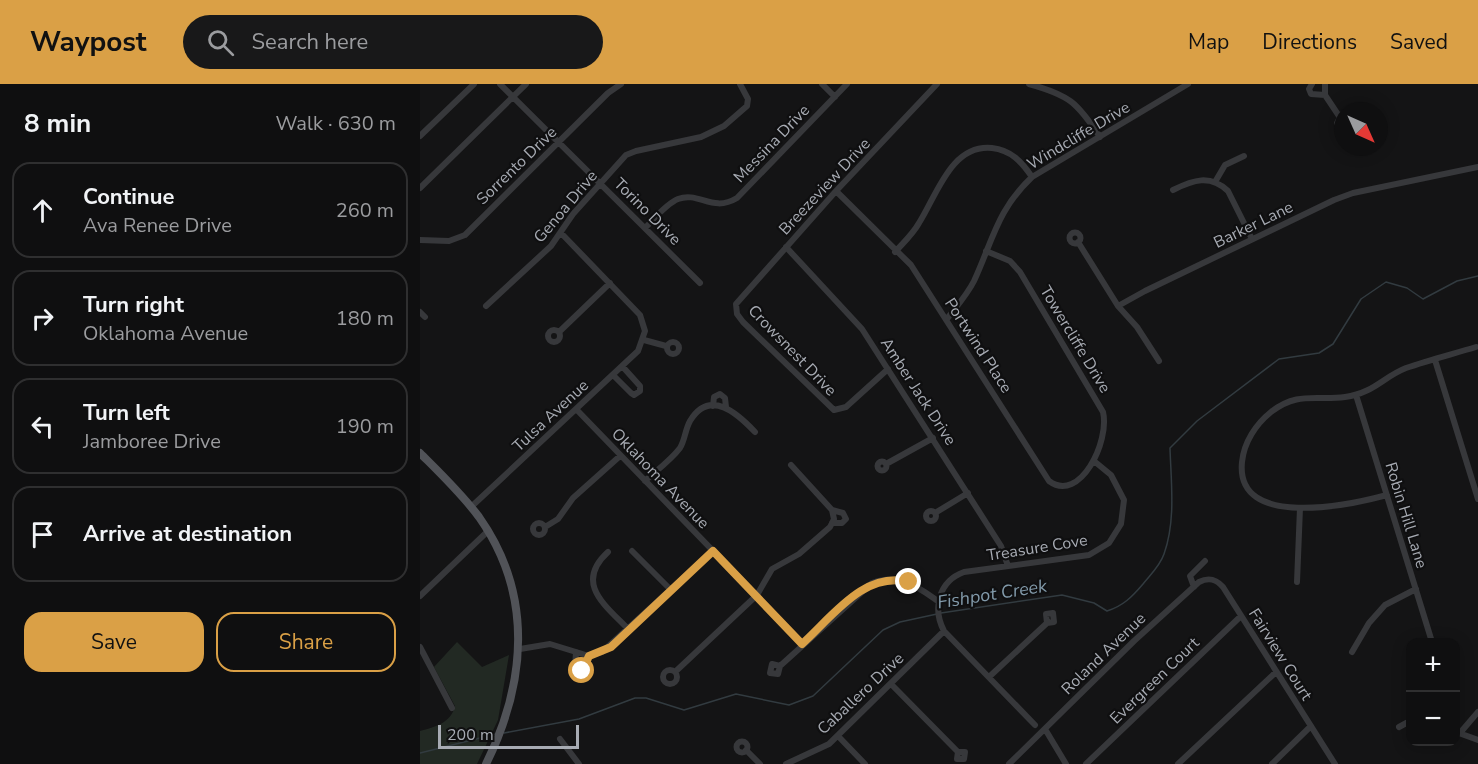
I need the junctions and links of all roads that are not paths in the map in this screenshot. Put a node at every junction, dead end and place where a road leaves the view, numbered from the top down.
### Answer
1 (474, 84) edge
2 (500, 84) edge
3 (526, 84) edge
4 (621, 84) edge
5 (740, 84) edge
6 (822, 84) edge
7 (847, 84) edge
8 (937, 84) edge
9 (1029, 84) edge
10 (1187, 84) edge
11 (1312, 84) edge
12 (1325, 84) edge
13 (1324, 95) junction
14 (513, 97) junction
15 (835, 97) junction
16 (1334, 107) edge
17 (420, 136) edge
18 (1100, 137) junction
19 (560, 142) junction
20 (1244, 156) dead end
21 (1478, 167) edge
22 (1032, 177) junction
23 (1215, 182) junction
24 (601, 183) junction
25 (420, 188) edge
26 (1173, 190) dead end
27 (836, 191) junction
28 (646, 227) junction
29 (561, 233) junction
30 (421, 239) edge
31 (1252, 239) junction
32 (1078, 242) dead end
33 (786, 247) junction
34 (986, 251) junction
35 (895, 252) junction
36 (610, 283) junction
37 (699, 283) dead end
38 (486, 306) dead end
39 (1118, 306) junction
40 (736, 309) joint
41 (947, 320) junction
42 (559, 332) dead end
43 (644, 340) junction
44 (666, 346) dead end
45 (1476, 348) dead end
46 (1435, 360) junction
47 (1159, 361) dead end
48 (622, 366) junction
49 (888, 369) junction
50 (613, 375) junction
51 (1356, 394) junction
52 (713, 406) junction
53 (726, 407) junction
54 (576, 409) junction
55 (755, 432) dead end
56 (933, 438) junction
57 (620, 456) junction
58 (422, 457) edge
59 (1094, 460) junction
60 (886, 464) dead end
61 (791, 465) dead end
62 (645, 481) junction
63 (968, 493) junction
64 (1386, 495) junction
65 (1478, 499) edge
66 (471, 507) junction
67 (1300, 508) junction
68 (832, 510) junction
69 (935, 513) dead end
70 (832, 523) junction
71 (545, 527) dead end
72 (488, 531) junction
73 (632, 551) dead end
74 (713, 551) junction
75 (608, 552) dead end
76 (1205, 561) dead end
77 (1008, 566) junction
78 (1297, 582) dead end
79 (1194, 587) junction
80 (1416, 589) junction
81 (671, 590) junction
82 (757, 595) junction
83 (420, 596) edge
84 (938, 604) junction
85 (1241, 616) junction
86 (1047, 622) dead end
87 (943, 628) junction
88 (628, 629) junction
89 (1431, 638) edge
90 (802, 644) junction
91 (420, 647) edge
92 (520, 649) junction
93 (576, 652) junction
94 (1352, 652) dead end
95 (589, 656) junction
96 (780, 666) dead end
97 (675, 672) dead end
98 (1276, 672) junction
99 (989, 677) junction
100 (891, 684) junction
101 (452, 708) dead end
102 (1478, 712) edge
103 (1406, 724) edge
104 (1035, 725) dead end
105 (1311, 726) junction
106 (1399, 727) dead end
107 (1045, 729) junction
108 (1460, 730) edge
109 (1460, 733) edge
110 (838, 736) junction
111 (561, 739) dead end
112 (1478, 740) edge
113 (746, 750) dead end
114 (958, 752) dead end
115 (486, 764) edge
116 (579, 764) edge
117 (760, 764) edge
118 (786, 764) edge
119 (865, 764) edge
120 (1009, 764) edge
121 (1066, 764) edge
122 (1086, 764) edge
123 (1178, 764) edge
124 (1272, 764) edge
125 (1335, 764) edge

1 - 17 street
2 - 14 street, Torino Drive
3 - 14 street
4 - 19 street, Sorrento Drive
5 - 24 street, Genoa Drive
6 - 15 street
7 - 15 street, Messina Drive
8 - 27 street, Breezeview Drive
9 - 18 street
10 - 18 street, Windcliffe Drive
11 - 13 street
12 - 13 street
13 - 16 street
14 - 19 street, Torino Drive
14 - 25 street
15 - 28 street, Messina Drive
18 - 22 street, Windcliffe Drive
19 - 24 street, Torino Drive
19 - 30 street, Sorrento Drive
20 - 23 street
21 - 31 street, Barker Lane
22 - 34 street, Windcliffe Drive
22 - 35 street
23 - 26 street
23 - 31 street
24 - 28 street, Torino Drive
24 - 29 street, Genoa Drive
27 - 33 street, Breezeview Drive
27 - 35 street, Portwind Place
28 - 37 street, Torino Drive
29 - 36 street
29 - 38 street, Genoa Drive
31 - 39 street, Barker Lane
32 - 39 street
33 - 40 street, Breezeview Drive
33 - 49 street, Amber Jack Drive
34 - 41 street, Windcliffe Drive
34 - 59 street, Towercliffe Drive
35 - 41 street, Portwind Place
36 - 42 street
36 - 43 street
39 - 47 street
40 - 49 street, Crowsnest Drive
41 - 59 street, Portwind Place
43 - 44 street
43 - 48 street, Tulsa Avenue
45 - 46 street
46 - 51 street
46 - 65 street
48 - 50 street, Tulsa Avenue
48 - 50 street
49 - 56 street, Amber Jack Drive
50 - 54 street, Tulsa Avenue
51 - 64 street, Robin Hill Lane
51 - 67 street
52 - 53 street
52 - 53 street
52 - 62 street
53 - 55 street
54 - 57 street, Oklahoma Avenue
54 - 66 street, Tulsa Avenue
56 - 60 street
56 - 63 street, Amber Jack Drive
57 - 62 street, Oklahoma Avenue
57 - 71 street
58 - 66 main road
59 - 77 street, Treasure Cove
61 - 68 street
62 - 74 street, Oklahoma Avenue
63 - 69 street
63 - 77 street, Amber Jack Drive
64 - 67 street
64 - 80 street, Robin Hill Lane
66 - 72 main road
67 - 78 street
68 - 70 street
68 - 70 street
70 - 82 street
72 - 83 street
72 - 92 main road
73 - 81 street
74 - 81 street
74 - 82 street, Oklahoma Avenue
75 - 88 street
76 - 79 street, Roland Avenue
77 - 84 street, Treasure Cove
79 - 85 street, Fairview Court
79 - 107 street, Roland Avenue
80 - 89 street, Robin Hill Lane
80 - 94 street
81 - 88 street
82 - 90 street, Oklahoma Avenue
82 - 97 street
84 - 87 street
84 - 90 street
85 - 98 street, Fairview Court
85 - 122 street, Evergreen Court
86 - 99 street
87 - 99 street
87 - 100 street, Caballero Drive
88 - 95 street
90 - 96 street
91 - 101 street
92 - 93 street
92 - 115 main road
93 - 95 street
93 - 95 street
98 - 105 street, Fairview Court
98 - 123 street
99 - 104 street
100 - 110 street, Caballero Drive
100 - 114 street
102 - 108 street
103 - 106 street
105 - 124 street
105 - 125 street, Fairview Court
107 - 120 street, Roland Avenue
107 - 121 street
109 - 112 street
110 - 118 street, Caballero Drive
110 - 119 street
111 - 116 street
113 - 117 street

